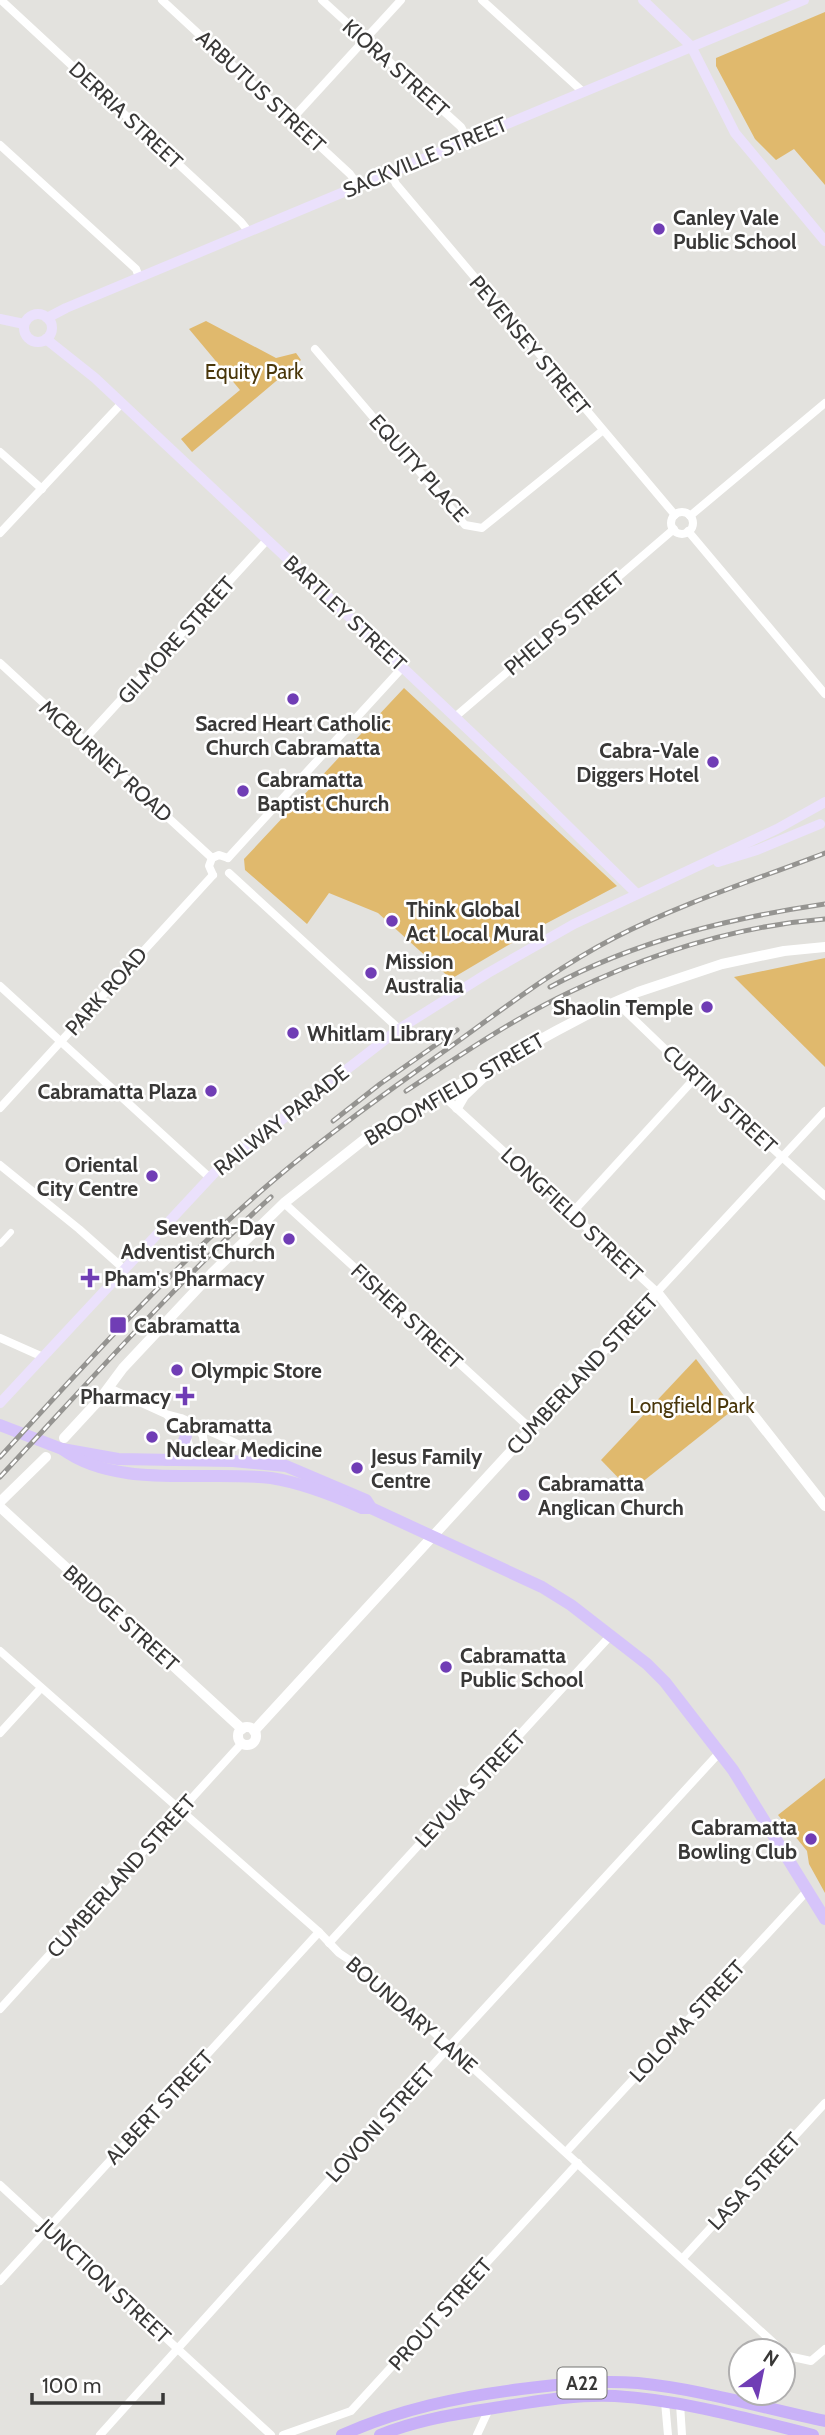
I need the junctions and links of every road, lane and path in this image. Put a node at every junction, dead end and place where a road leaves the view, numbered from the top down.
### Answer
1 (1, 0) edge
2 (162, 0) edge
3 (322, 0) edge
4 (401, 0) edge
5 (482, 0) edge
6 (643, 0) edge
7 (804, 0) edge
8 (365, 39) junction
9 (691, 46) junction
10 (582, 91) junction
11 (292, 119) junction
12 (468, 140) junction
13 (0, 145) edge
14 (390, 172) junction
15 (358, 185) junction
16 (248, 232) junction
17 (825, 241) edge
18 (139, 277) junction
19 (47, 318) junction
20 (0, 319) edge
21 (24, 324) junction
22 (46, 339) junction
23 (315, 349) dead end
24 (825, 403) edge
25 (121, 404) junction
26 (602, 431) junction
27 (0, 452) edge
28 (42, 489) junction
29 (675, 515) junction
30 (690, 516) junction
31 (674, 530) junction
32 (688, 531) junction
33 (0, 533) edge
34 (267, 540) junction
35 (0, 663) edge
36 (402, 668) junction
37 (825, 694) edge
38 (455, 717) junction
39 (84, 740) junction
40 (825, 802) edge
41 (823, 823) edge
42 (777, 829) junction
43 (212, 858) junction
44 (228, 858) junction
45 (692, 869) junction
46 (229, 873) junction
47 (213, 875) junction
48 (637, 894) junction
49 (825, 947) edge
50 (0, 986) edge
51 (616, 1002) junction
52 (399, 1029) junction
53 (61, 1041) junction
54 (496, 1065) junction
55 (695, 1078) junction
56 (441, 1094) junction
57 (0, 1108) edge
58 (457, 1108) junction
59 (825, 1111) edge
60 (782, 1156) junction
61 (0, 1165) edge
62 (209, 1177) junction
63 (825, 1196) edge
64 (284, 1203) junction
65 (571, 1214) junction
66 (10, 1232) dead end
67 (0, 1244) edge
68 (124, 1269) junction
69 (657, 1292) junction
70 (0, 1338) edge
71 (43, 1357) junction
72 (109, 1388) junction
73 (0, 1403) edge
74 (166, 1414) junction
75 (194, 1423) junction
76 (0, 1425) edge
77 (531, 1429) junction
78 (186, 1436) junction
79 (63, 1443) junction
80 (79, 1456) junction
81 (46, 1457) dead end
82 (167, 1461) junction
83 (200, 1461) junction
84 (286, 1466) junction
85 (201, 1476) junction
86 (0, 1502) edge
87 (825, 1506) edge
88 (0, 1507) edge
89 (371, 1508) junction
90 (434, 1535) junction
91 (611, 1635) junction
92 (0, 1651) edge
93 (41, 1688) junction
94 (242, 1729) junction
95 (254, 1731) junction
96 (0, 1733) edge
97 (242, 1743) junction
98 (720, 1752) junction
99 (181, 1810) junction
100 (808, 1890) junction
101 (825, 1920) edge
102 (319, 1932) junction
103 (329, 1943) junction
104 (0, 2009) edge
105 (449, 2047) junction
106 (825, 2103) edge
107 (566, 2152) junction
108 (578, 2163) junction
109 (0, 2185) edge
110 (48, 2229) junction
111 (683, 2258) junction
112 (0, 2281) edge
113 (177, 2348) junction
114 (825, 2349) edge
115 (665, 2402) junction
116 (680, 2404) junction
117 (489, 2409) junction
118 (825, 2421) edge
119 (100, 2435) edge
120 (271, 2435) edge
121 (283, 2435) edge
122 (342, 2435) edge
123 (380, 2435) edge
124 (477, 2435) edge
125 (668, 2435) edge
126 (682, 2435) edge
127 (813, 2435) edge

1 - 16 street, DERRIA STREET
2 - 11 street, ARBUTUS STREET
3 - 8 street, KIORA STREET
4 - 8 street
5 - 10 street
6 - 9 main road
7 - 9 main road, SACKVILLE STREET
8 - 11 street
8 - 12 street, KIORA STREET
9 - 10 main road, SACKVILLE STREET
9 - 17 main road
10 - 12 main road, SACKVILLE STREET
11 - 15 street, ARBUTUS STREET
12 - 14 main road, SACKVILLE STREET
13 - 18 street
14 - 15 main road, SACKVILLE STREET
14 - 26 street, PEVENSEY STREET
15 - 16 main road, SACKVILLE STREET
16 - 18 main road, SACKVILLE STREET
18 - 19 main road, SACKVILLE STREET
19 - 21 main road
19 - 22 main road
20 - 21 main road
21 - 22 main road
22 - 25 main road, BARTLEY STREET
23 - 26 street, EQUITY PLACE
24 - 30 street
25 - 28 street
25 - 34 main road, BARTLEY STREET
26 - 29 street, PEVENSEY STREET
27 - 28 street
28 - 33 street
29 - 30 street
29 - 31 street
30 - 32 street
31 - 32 street
31 - 38 street, PHELPS STREET
32 - 37 street
34 - 36 main road, BARTLEY STREET
34 - 39 street, GILMORE STREET
35 - 39 street, MCBURNEY ROAD
36 - 38 main road, BARTLEY STREET
36 - 44 street
38 - 48 main road, BARTLEY STREET
39 - 43 street, MCBURNEY ROAD
40 - 42 main road, RAILWAY PARADE
41 - 42 main road
41 - 45 main road, RAILWAY PARADE
42 - 45 main road, RAILWAY PARADE
43 - 44 street
43 - 47 street
44 - 46 street
45 - 48 main road, RAILWAY PARADE
46 - 47 street
46 - 52 street
47 - 53 street, PARK ROAD
48 - 52 main road, RAILWAY PARADE
49 - 51 street, BROOMFIELD STREET
50 - 53 street
51 - 54 street, BROOMFIELD STREET
51 - 55 street, CURTIN STREET
52 - 62 main road, RAILWAY PARADE
53 - 57 street, PARK ROAD
53 - 62 street
54 - 56 street, BROOMFIELD STREET
54 - 58 street
55 - 60 street, CURTIN STREET
55 - 65 street
56 - 58 street, LONGFIELD STREET
56 - 64 street, BROOMFIELD STREET
58 - 65 street, LONGFIELD STREET
59 - 60 street, CUMBERLAND STREET
60 - 63 street, CURTIN STREET
60 - 69 street, CUMBERLAND STREET
61 - 68 street
62 - 68 main road, RAILWAY PARADE
64 - 72 street, BROOMFIELD STREET
64 - 77 street, FISHER STREET
65 - 69 street, LONGFIELD STREET
66 - 67 street
68 - 71 main road, RAILWAY PARADE
69 - 77 street, CUMBERLAND STREET
69 - 87 street, LONGFIELD STREET
70 - 71 street
71 - 73 main road, RAILWAY PARADE
72 - 74 street
72 - 79 street, BROOMFIELD STREET
74 - 75 street
74 - 78 street
75 - 83 street
75 - 84 street
76 - 79 main road
77 - 90 street, CUMBERLAND STREET
78 - 82 main road
78 - 83 street
79 - 80 main road
80 - 82 main road
80 - 85 main road
81 - 86 street
82 - 83 main road
83 - 84 main road
83 - 85 main road
84 - 89 main road
85 - 89 main road
88 - 94 street, BRIDGE STREET
89 - 90 main road
90 - 91 main road
90 - 95 street, CUMBERLAND STREET
91 - 98 main road
91 - 103 street, LEVUKA STREET
92 - 93 street, BOUNDARY LANE
93 - 96 street
93 - 99 street, BOUNDARY LANE
94 - 95 street
94 - 97 street
95 - 97 street
97 - 99 street, CUMBERLAND STREET
98 - 100 main road
98 - 105 street, LOVONI STREET
99 - 102 street, BOUNDARY LANE
99 - 104 street, CUMBERLAND STREET
100 - 101 main road
100 - 107 street, LOLOMA STREET
102 - 103 street, BOUNDARY LANE
102 - 110 street, ALBERT STREET
103 - 105 street, BOUNDARY LANE
105 - 107 street, BOUNDARY LANE
105 - 113 street, LOVONI STREET
106 - 111 street, LASA STREET
107 - 108 street, BOUNDARY LANE
108 - 111 street, BOUNDARY LANE
108 - 121 street, PROUT STREET
109 - 110 street, JUNCTION STREET
110 - 112 street, ALBERT STREET
110 - 113 street, JUNCTION STREET
111 - 114 street, BOUNDARY LANE
113 - 119 street, LOVONI STREET
113 - 120 street, JUNCTION STREET
115 - 116 highway, A22
115 - 117 highway, A22
115 - 125 street
116 - 126 street
116 - 127 highway, A22
117 - 123 highway, A22
117 - 124 street
118 - 122 highway, A22

